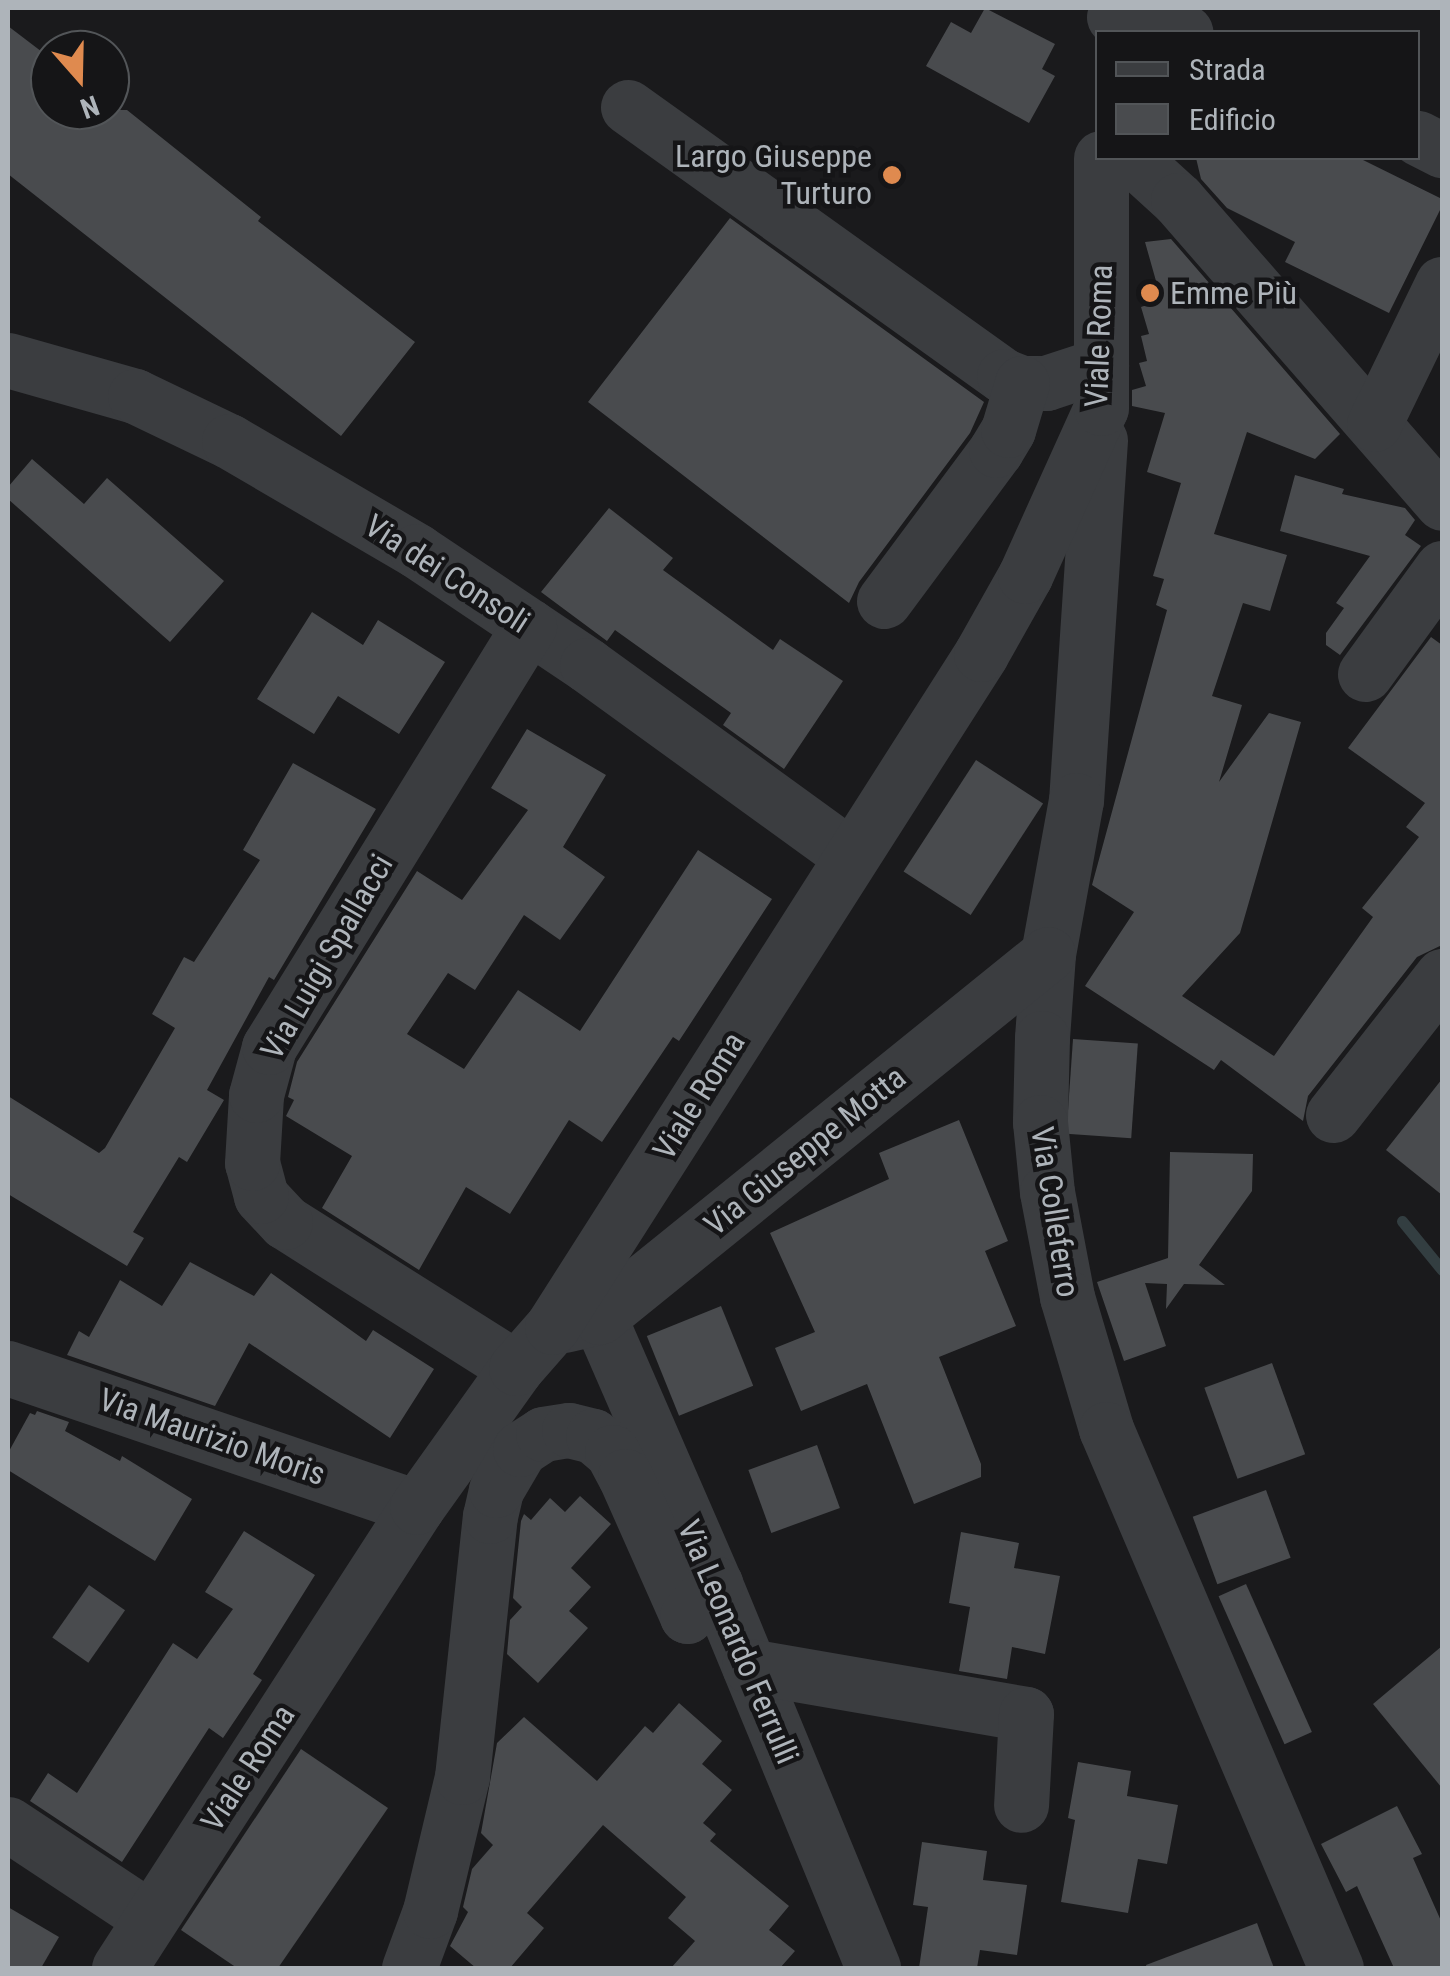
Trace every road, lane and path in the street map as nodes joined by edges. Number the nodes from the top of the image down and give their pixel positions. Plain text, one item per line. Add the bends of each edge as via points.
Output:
1 (1114, 19) edge
2 (1174, 30) edge
3 (628, 107) dead end
4 (1102, 160) edge
5 (1134, 160) edge
6 (1442, 284) edge
7 (8, 360) edge
8 (1022, 383) junction
9 (1101, 387) junction
10 (1374, 424) junction
11 (1442, 503) edge
12 (1442, 568) edge
13 (884, 601) dead end
14 (528, 626) junction
15 (1366, 674) dead end
16 (850, 856) junction
17 (1048, 954) junction
18 (1442, 976) edge
19 (1332, 1115) dead end
20 (575, 1322) junction
21 (516, 1368) junction
22 (13, 1382) edge
23 (417, 1506) junction
24 (715, 1584) junction
25 (749, 1666) junction
26 (1021, 1804) dead end
27 (8, 1824) edge
28 (150, 1918) junction
29 (118, 1968) edge
30 (409, 1968) edge
31 (873, 1968) edge
32 (1336, 1968) edge

1 - 2 street
3 - 8 street
4 - 9 street, Viale Roma
5 - 10 street via 1178,200
6 - 10 street
7 - 14 street, Via dei Consoli via 100,384 213,432 417,551
8 - 9 street
8 - 13 street via 996,450
9 - 16 street, Viale Roma via 1025,576
9 - 17 street, Via Colleferro via 1096,558 1076,800
10 - 11 street
12 - 15 street
14 - 16 street, Via dei Consoli
14 - 21 street, Via Luigi Spallacci via 269,1048 256,1095 252,1163 261,1196 285,1222
16 - 20 street, Viale Roma
17 - 20 street, Via Giuseppe Motta
17 - 32 street, Via Colleferro via 1040,1122 1058,1262 1075,1330 1118,1459
18 - 19 street
20 - 21 street, Viale Roma
20 - 24 street, Via Leonardo Ferrulli
21 - 23 street, Viale Roma
22 - 23 street, Via Maurizio Moris
23 - 28 street, Viale Roma
24 - 25 street, Via Leonardo Ferrulli
24 - 30 street via 687,1616 626,1476 593,1436 556,1432 520,1449 496,1490 490,1516 462,1777
25 - 26 street via 1026,1714
25 - 31 street, Via Leonardo Ferrulli
27 - 28 street
28 - 29 street, Viale Roma

